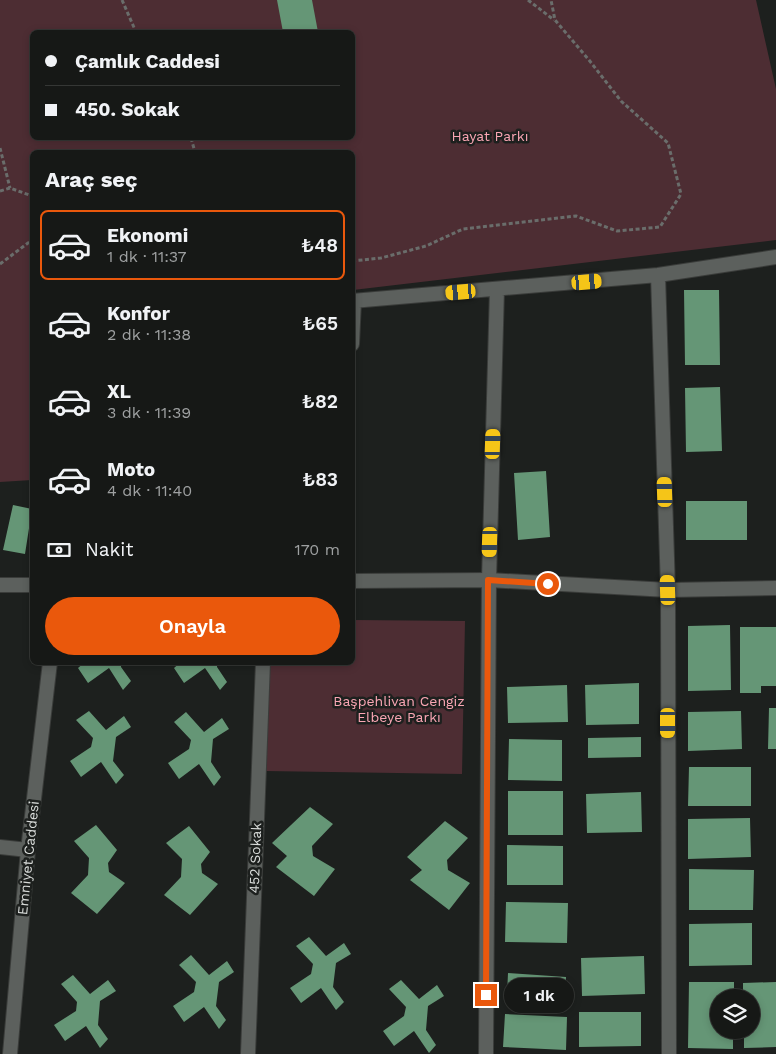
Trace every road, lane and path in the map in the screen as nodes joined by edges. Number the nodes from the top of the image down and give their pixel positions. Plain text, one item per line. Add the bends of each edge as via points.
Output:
1 (122, 0) edge
2 (528, 0) edge
3 (551, 0) edge
4 (555, 20) junction
5 (135, 30) edge
6 (0, 148) edge
7 (10, 188) junction
8 (0, 191) edge
9 (30, 195) edge
10 (30, 242) edge
11 (776, 257) edge
12 (355, 260) edge
13 (0, 264) edge
14 (658, 276) junction
15 (497, 289) junction
16 (355, 301) edge
17 (488, 580) junction
18 (355, 581) edge
19 (0, 585) edge
20 (30, 585) edge
21 (776, 588) edge
22 (668, 590) junction
23 (50, 665) edge
24 (263, 665) edge
25 (0, 846) edge
26 (28, 850) junction
27 (10, 1054) edge
28 (248, 1054) edge
29 (486, 1054) edge
30 (669, 1054) edge

1 - 5 path
2 - 4 path
3 - 4 path
4 - 12 path via 620,101 668,143 681,194 660,227 617,231 576,216 463,229 417,248 381,258
6 - 7 path
7 - 8 path
7 - 9 path
10 - 13 path
11 - 14 street
14 - 15 street
14 - 22 street
15 - 16 street
15 - 17 street
17 - 18 street
17 - 22 street
17 - 29 street
19 - 20 street
21 - 22 street
22 - 30 street
23 - 26 street, Emniyet Caddesi
24 - 28 street, 452 Sokak
25 - 26 street
26 - 27 street, Emniyet Caddesi

